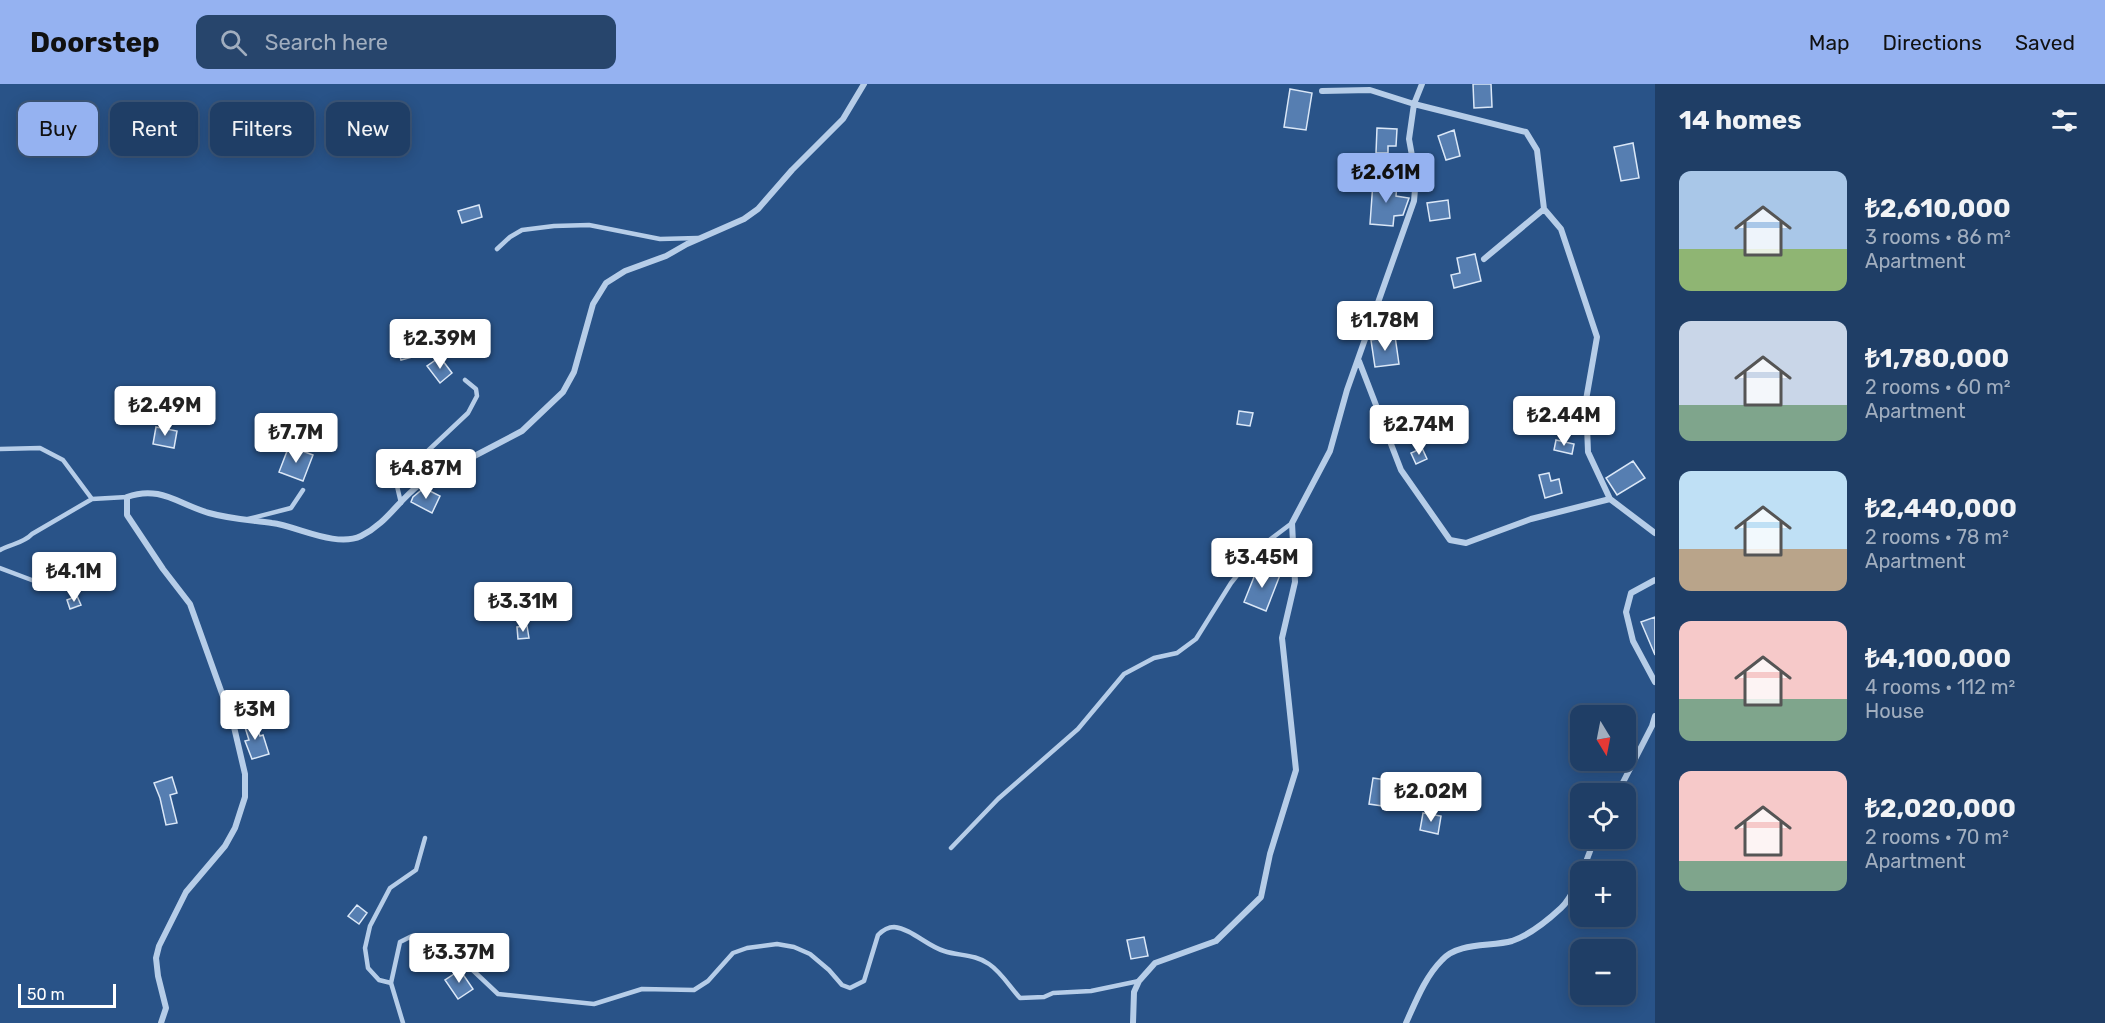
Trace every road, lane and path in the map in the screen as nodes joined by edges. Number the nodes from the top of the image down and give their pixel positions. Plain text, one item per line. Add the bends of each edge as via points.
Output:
1 (864, 84) edge
2 (1422, 84) edge
3 (1322, 91) dead end
4 (1414, 104) junction
5 (1544, 209) junction
6 (700, 238) junction
7 (496, 249) dead end
8 (1484, 259) dead end
9 (1359, 360) junction
10 (465, 380) dead end
11 (0, 449) edge
12 (303, 490) dead end
13 (127, 497) junction
14 (92, 499) junction
15 (1610, 499) junction
16 (401, 503) junction
17 (246, 520) junction
18 (1292, 523) junction
19 (1655, 533) edge
20 (0, 550) edge
21 (0, 568) edge
22 (1655, 580) edge
23 (45, 585) dead end
24 (1655, 682) edge
25 (1655, 716) edge
26 (1623, 783) edge
27 (425, 838) dead end
28 (951, 848) dead end
29 (1590, 849) edge
30 (1139, 981) junction
31 (391, 983) junction
32 (161, 1023) edge
33 (403, 1023) edge
34 (1132, 1023) edge
35 (1406, 1023) edge

1 - 6 street via 843,119 758,209
2 - 4 street
3 - 4 street via 1370,90
4 - 5 street via 1526,132 1537,150
4 - 9 street via 1409,139 1416,178 1414,201
5 - 8 street
5 - 15 street via 1561,229 1597,337 1586,400 1588,452
6 - 7 lane via 660,239 590,225 554,226 522,230
6 - 16 street via 606,283 593,304 574,372 563,392 522,430 419,485
9 - 15 street via 1401,470 1450,540 1466,543 1531,519
9 - 18 street via 1330,451
10 - 16 lane via 476,389 473,405 398,479
11 - 14 lane via 40,448 63,460
12 - 17 lane via 291,508
13 - 14 lane
13 - 17 street via 155,492 209,513
13 - 32 street via 127,515 190,604 234,727 245,774 245,796 235,828 225,846 186,892 159,946 158,976 166,1008
14 - 20 lane via 26,541
15 - 19 street
16 - 17 street via 386,520 359,537 332,539
18 - 28 lane via 1259,548 1231,583 1196,639 1177,653 1154,658 1124,674 1078,729 998,799
18 - 30 street via 1295,582 1282,638 1296,770 1261,897 1216,941 1155,963
21 - 23 lane
22 - 24 street via 1631,593 1626,612 1634,641
25 - 26 street
27 - 31 lane via 416,870 390,888 370,926 365,948 368,968 379,980
29 - 35 street via 1563,907 1528,934 1457,950 1443,958 1420,991
30 - 31 lane via 1092,991 1020,998 986,962 945,952 892,927 878,935 864,981 850,988 810,954 777,944 734,953 694,990 642,990 594,1004 498,994 436,942 412,936 400,942
30 - 34 street via 1134,992
31 - 33 lane

